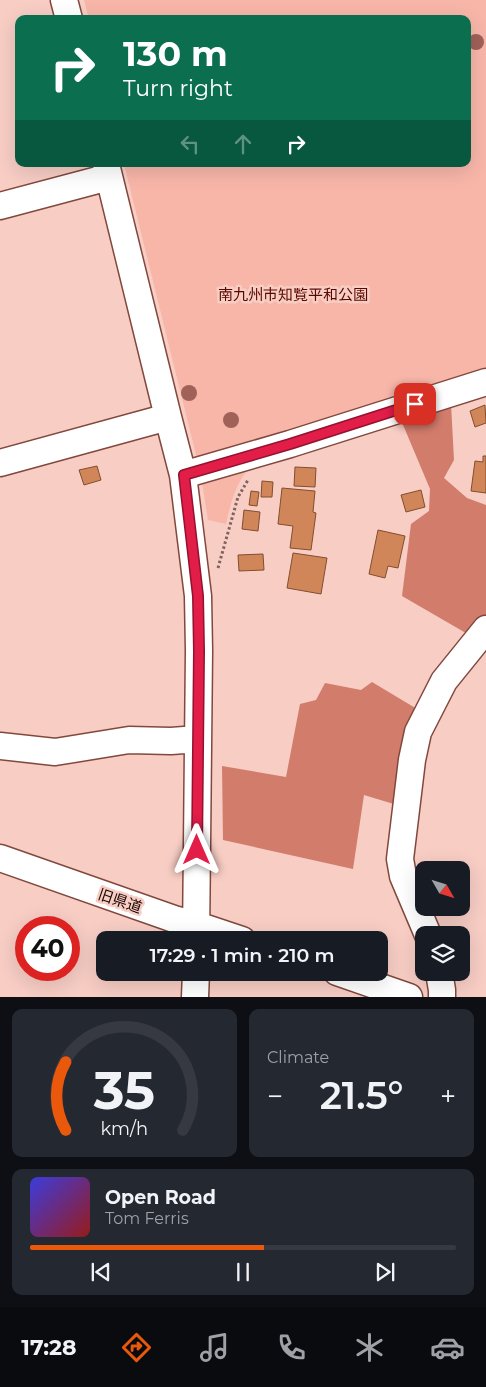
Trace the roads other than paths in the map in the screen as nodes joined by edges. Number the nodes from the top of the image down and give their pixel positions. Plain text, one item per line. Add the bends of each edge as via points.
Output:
1 (64, 0) edge
2 (68, 15) edge
3 (107, 170) edge
4 (0, 206) edge
5 (486, 382) edge
6 (168, 417) junction
7 (0, 463) edge
8 (184, 475) junction
9 (486, 629) edge
10 (198, 739) junction
11 (0, 746) edge
12 (0, 858) edge
13 (424, 926) edge
14 (195, 931) edge
15 (197, 931) edge
16 (196, 981) edge
17 (363, 981) edge
18 (440, 981) edge
19 (195, 997) edge
20 (409, 997) edge
21 (442, 997) edge

1 - 2 street
3 - 4 street
3 - 6 street
5 - 8 street
6 - 7 street
6 - 8 street
8 - 10 street via 198,596
9 - 13 street via 444,681 418,732 412,760 400,859 402,876
10 - 11 street via 129,740 55,752
10 - 15 street
12 - 14 street, 旧県道 via 174,920
16 - 19 street
17 - 20 street
18 - 21 street

